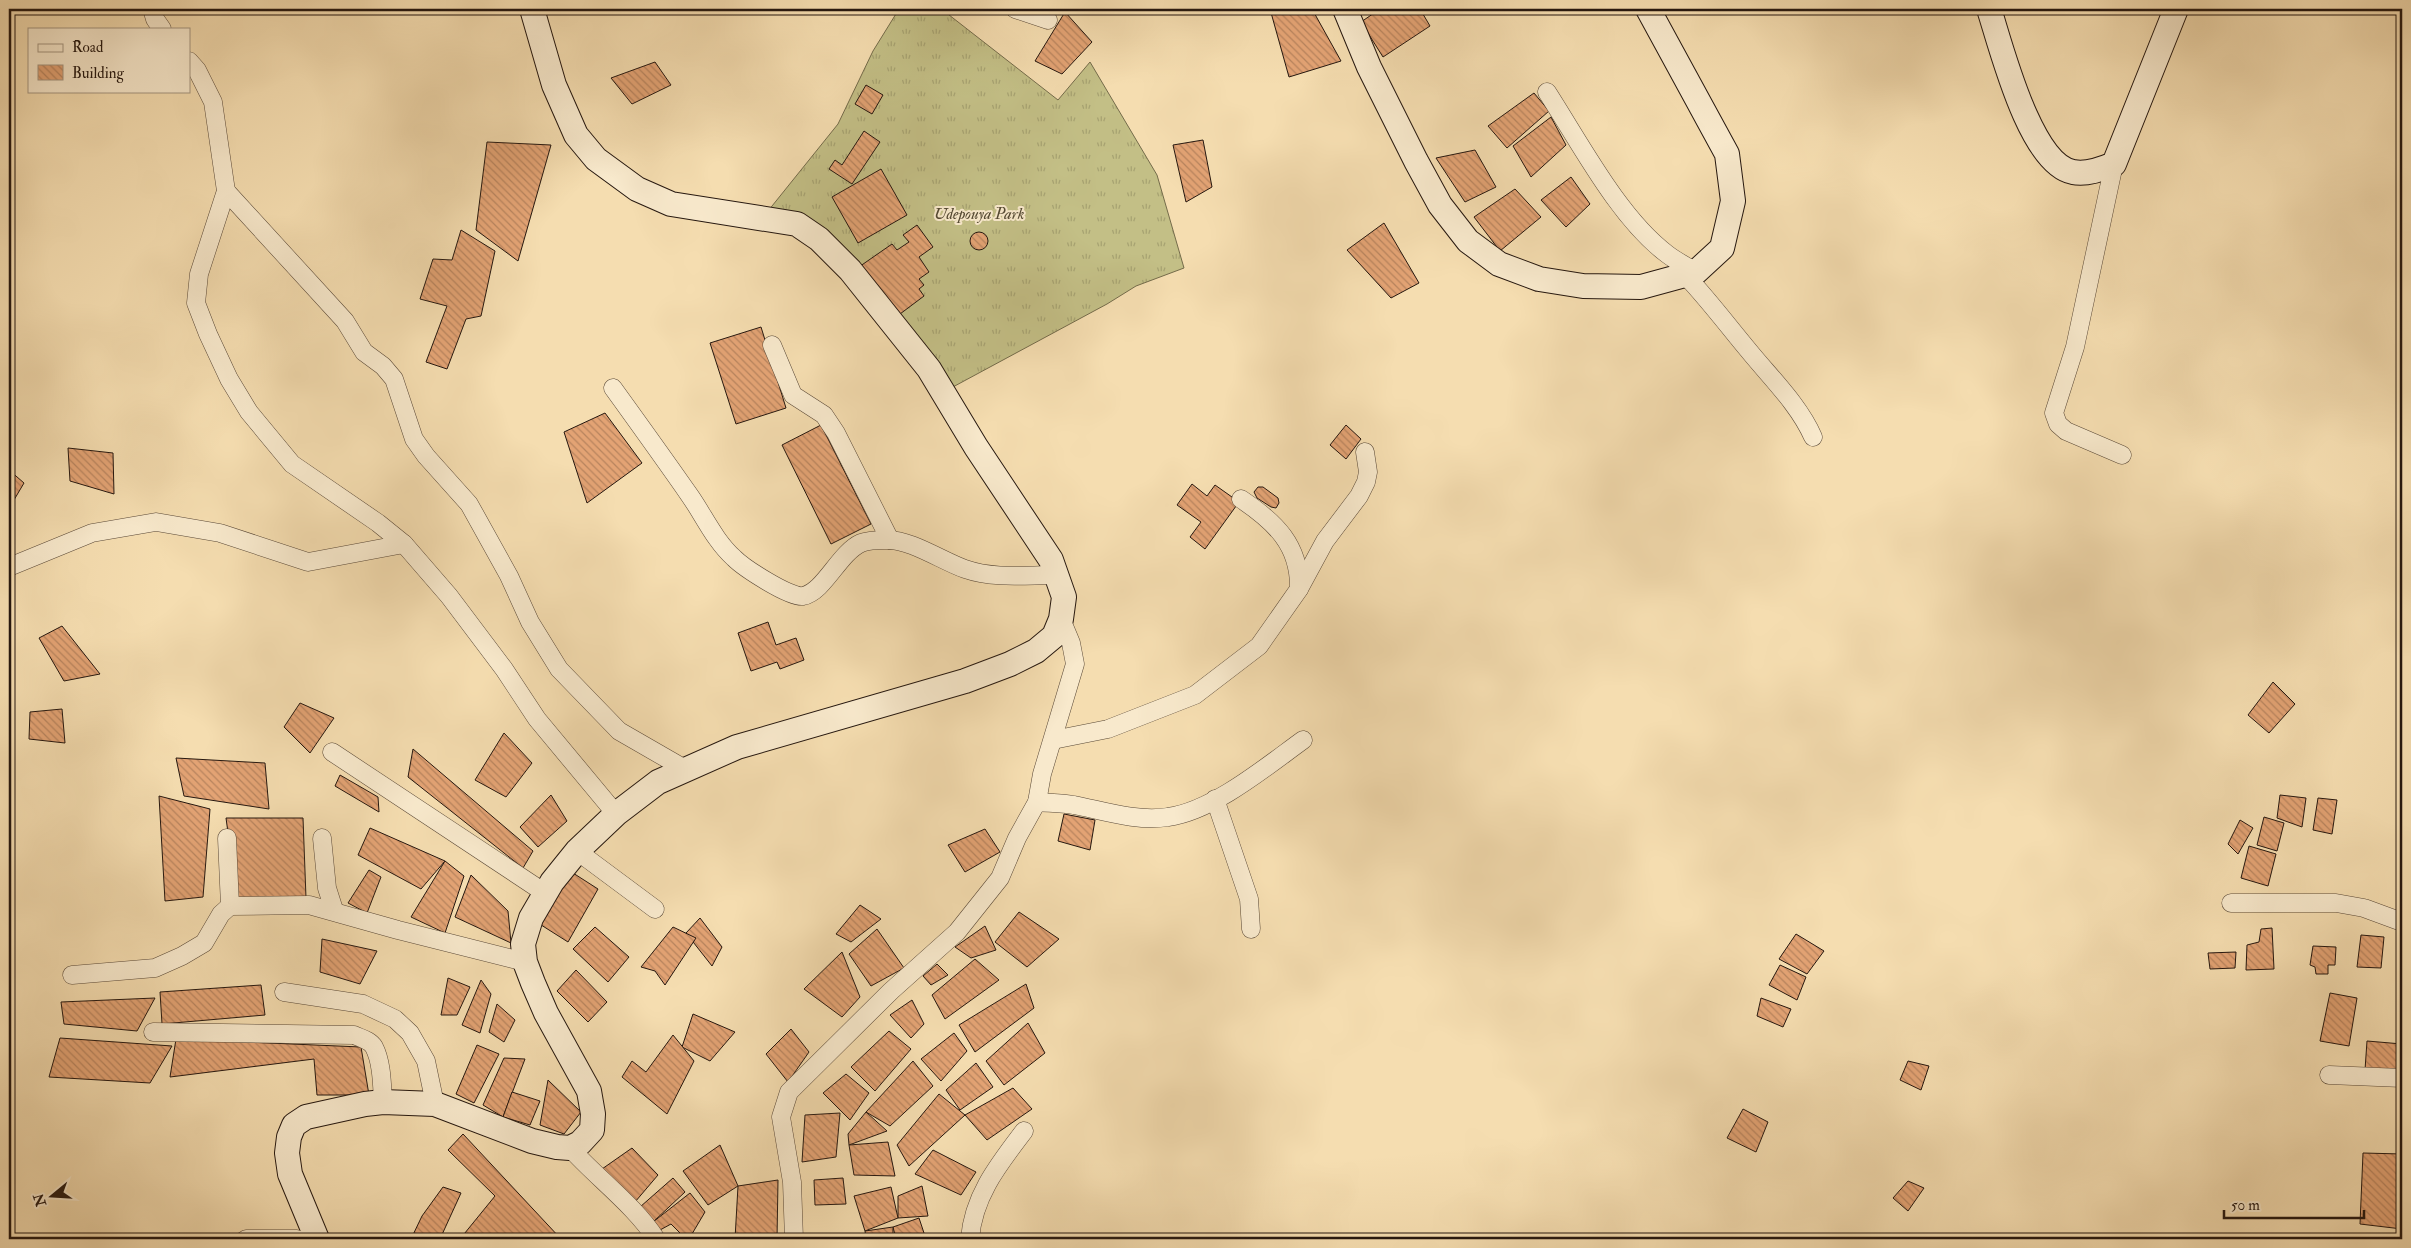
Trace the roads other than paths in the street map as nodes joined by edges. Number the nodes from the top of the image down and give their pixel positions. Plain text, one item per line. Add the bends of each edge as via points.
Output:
1 (152, 9) edge
2 (532, 9) edge
3 (1014, 9) edge
4 (1345, 9) edge
5 (1648, 9) edge
6 (1989, 9) edge
7 (2176, 9) edge
8 (1048, 20) dead end
9 (161, 28) edge
10 (190, 62) edge
11 (1547, 92) dead end
12 (2114, 164) junction
13 (226, 191) junction
14 (1690, 274) junction
15 (772, 345) dead end
16 (613, 388) dead end
17 (1813, 437) dead end
18 (1365, 452) dead end
19 (2122, 455) dead end
20 (1242, 499) dead end
21 (890, 540) junction
22 (404, 544) junction
23 (9, 567) edge
24 (1055, 575) junction
25 (1299, 589) junction
26 (1062, 619) junction
27 (1053, 740) junction
28 (1303, 740) dead end
29 (332, 752) dead end
30 (685, 769) junction
31 (1215, 799) junction
32 (1037, 802) junction
33 (616, 814) junction
34 (227, 838) dead end
35 (322, 838) dead end
36 (577, 851) junction
37 (545, 893) junction
38 (2231, 903) dead end
39 (230, 906) junction
40 (655, 909) dead end
41 (334, 910) junction
42 (2402, 922) edge
43 (1251, 928) dead end
44 (525, 962) junction
45 (72, 975) dead end
46 (284, 992) dead end
47 (153, 1032) dead end
48 (2329, 1074) dead end
49 (2402, 1078) edge
50 (383, 1102) junction
51 (435, 1104) junction
52 (1024, 1130) dead end
53 (570, 1148) junction
54 (246, 1239) edge
55 (297, 1239) edge
56 (317, 1239) edge
57 (656, 1239) edge
58 (794, 1239) edge
59 (970, 1239) edge

1 - 9 street
2 - 24 street via 558,93 576,135 596,159 637,189 671,204 797,224 819,239 850,270 929,369 1051,560
3 - 8 street
4 - 14 street via 1369,67 1416,161 1440,205 1468,241 1499,264 1539,279 1584,286 1641,287
5 - 14 street via 1727,154 1733,201 1722,248
6 - 12 street via 2026,117 2044,151 2056,165 2073,172 2097,171
7 - 12 street
10 - 13 street via 213,102
11 - 14 street via 1640,229
12 - 19 street via 2075,347 2054,413 2058,424 2066,431
13 - 22 street via 199,274 196,303 229,378 249,412 292,464
13 - 30 street via 345,321 364,352 394,379 414,439 469,504 530,622 559,669 619,732
14 - 17 street via 1808,426
15 - 21 street via 793,396 824,415 836,433
16 - 21 street via 733,558 788,592 804,596 861,543
18 - 25 street via 1366,482 1325,540
20 - 25 street via 1276,525 1290,546 1300,578
21 - 24 street via 989,576
22 - 23 street via 308,562 220,532 156,522 92,533
22 - 33 street via 449,596 538,719
24 - 26 street via 1064,597
25 - 27 street via 1259,646 1195,695 1108,729
26 - 27 street via 1075,664
26 - 30 street via 1054,636 1036,651 1010,664 965,681 737,747
27 - 32 street
28 - 31 street
29 - 37 street
30 - 33 street via 658,782
31 - 32 street via 1169,818
31 - 43 street via 1249,899
32 - 58 street via 1000,878 957,932 891,991 789,1092 781,1117 792,1182
33 - 36 street
34 - 39 street
35 - 41 street via 327,888
36 - 37 street
36 - 40 street
37 - 44 street via 531,918 524,944
38 - 42 street via 2336,903 2364,908
39 - 41 street via 309,905
39 - 45 street via 220,914 204,943 155,968
41 - 44 street
44 - 53 street via 546,1013 589,1091 592,1130
46 - 51 street via 363,1004 395,1019 410,1033 426,1061
47 - 50 street via 354,1035 374,1047
48 - 49 street
50 - 51 street
50 - 56 street via 306,1117 294,1125 287,1153 290,1174
51 - 53 street via 532,1140
52 - 59 street via 985,1187 974,1212
53 - 57 street
54 - 55 street

